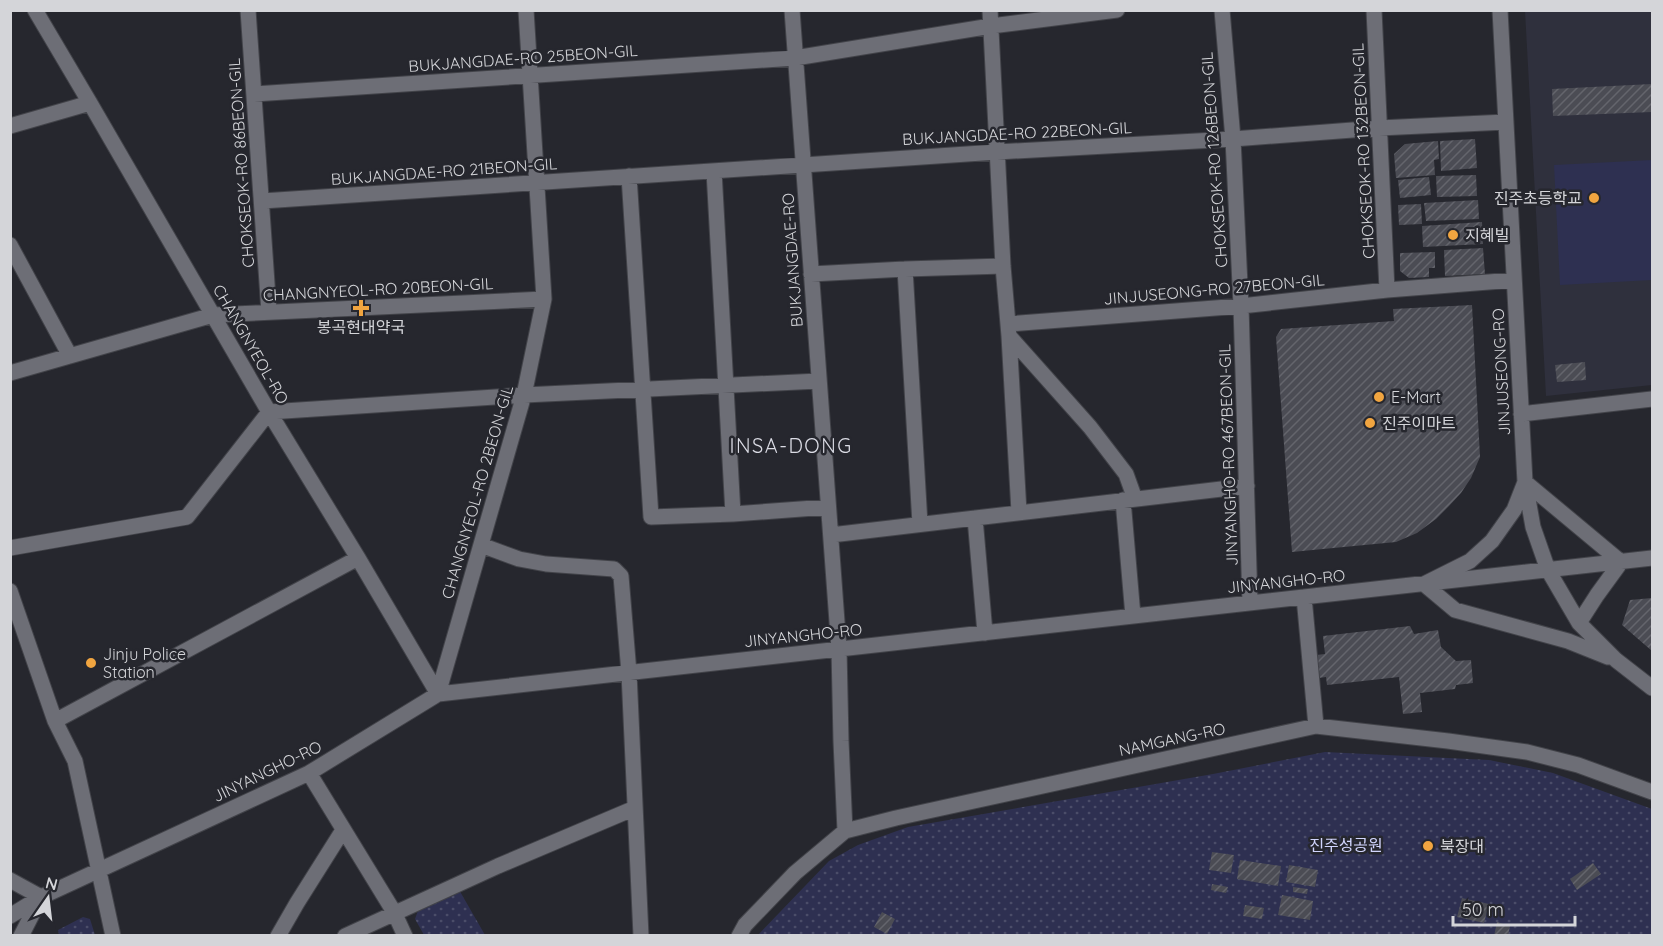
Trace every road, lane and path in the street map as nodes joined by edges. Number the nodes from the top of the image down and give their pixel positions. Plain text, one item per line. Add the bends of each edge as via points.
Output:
1 (35, 10) edge
2 (248, 10) edge
3 (526, 10) edge
4 (792, 10) edge
5 (990, 10) edge
6 (1117, 10) edge
7 (1222, 10) edge
8 (1374, 10) edge
9 (1500, 10) edge
10 (991, 26) junction
11 (795, 58) junction
12 (530, 76) junction
13 (254, 94) junction
14 (90, 103) junction
15 (1506, 122) junction
16 (10, 126) edge
17 (1379, 128) junction
18 (1233, 139) junction
19 (997, 152) junction
20 (803, 164) junction
21 (714, 171) junction
22 (629, 176) junction
23 (537, 183) junction
24 (262, 201) junction
25 (10, 245) edge
26 (1003, 266) junction
27 (905, 269) junction
28 (811, 274) junction
29 (1514, 279) junction
30 (1387, 290) junction
31 (544, 299) junction
32 (1241, 306) junction
33 (269, 312) junction
34 (213, 315) junction
35 (1008, 330) junction
36 (70, 356) junction
37 (10, 373) edge
38 (819, 381) junction
39 (727, 385) junction
40 (642, 389) junction
41 (524, 395) junction
42 (1653, 399) edge
43 (269, 412) junction
44 (1521, 414) junction
45 (1525, 482) junction
46 (1247, 486) junction
47 (1129, 499) junction
48 (828, 507) junction
49 (1019, 512) junction
50 (733, 514) junction
51 (975, 518) junction
52 (920, 524) junction
53 (831, 535) junction
54 (481, 545) junction
55 (10, 548) edge
56 (358, 558) junction
57 (1653, 558) edge
58 (1621, 561) junction
59 (1548, 570) junction
60 (1424, 584) junction
61 (10, 591) edge
62 (1304, 597) junction
63 (1250, 603) junction
64 (1133, 616) junction
65 (1579, 623) junction
66 (985, 633) junction
67 (839, 649) junction
68 (1616, 660) junction
69 (629, 673) junction
70 (1653, 688) edge
71 (438, 694) junction
72 (55, 721) junction
73 (1316, 726) junction
74 (309, 773) junction
75 (1649, 789) edge
76 (635, 808) junction
77 (343, 830) junction
78 (845, 831) junction
79 (100, 870) junction
80 (10, 880) edge
81 (41, 897) junction
82 (394, 912) junction
83 (10, 916) edge
84 (742, 930) edge
85 (21, 936) edge
86 (113, 936) edge
87 (279, 936) edge
88 (345, 936) edge
89 (405, 936) edge
90 (641, 936) edge
91 (727, 936) edge

1 - 14 street, CHANGNYEOL-RO
2 - 13 street, CHOKSEOK-RO 86BEON-GIL
3 - 12 street, CHANGNYEOL-RO 2BEON-GIL
4 - 11 street, BUKJANGDAE-RO
5 - 10 street
6 - 10 street, BUKJANGDAE-RO 25BEON-GIL
7 - 18 street, CHOKSEOK-RO 126BEON-GIL
8 - 17 street, CHOKSEOK-RO 132BEON-GIL
9 - 15 street, JINJUSEONG-RO
10 - 11 street, BUKJANGDAE-RO 25BEON-GIL
10 - 19 street
11 - 12 street, BUKJANGDAE-RO 25BEON-GIL
11 - 20 street, BUKJANGDAE-RO
12 - 13 street, BUKJANGDAE-RO 25BEON-GIL
12 - 23 street, CHANGNYEOL-RO 2BEON-GIL
13 - 24 street, CHOKSEOK-RO 86BEON-GIL
14 - 16 street
14 - 34 street, CHANGNYEOL-RO
15 - 17 street, BUKJANGDAE-RO 22BEON-GIL
15 - 29 street, JINJUSEONG-RO
17 - 18 street, BUKJANGDAE-RO 22BEON-GIL
17 - 30 street, CHOKSEOK-RO 132BEON-GIL
18 - 19 street, BUKJANGDAE-RO 22BEON-GIL
18 - 32 street, CHOKSEOK-RO 126BEON-GIL
19 - 20 street, BUKJANGDAE-RO 22BEON-GIL
19 - 26 street
20 - 21 street, BUKJANGDAE-RO 21BEON-GIL
20 - 28 street, BUKJANGDAE-RO
21 - 22 street, BUKJANGDAE-RO 21BEON-GIL
21 - 39 street
22 - 23 street, BUKJANGDAE-RO 21BEON-GIL
22 - 40 street
23 - 24 street, BUKJANGDAE-RO 21BEON-GIL
23 - 31 street, CHANGNYEOL-RO 2BEON-GIL
24 - 33 street, CHOKSEOK-RO 86BEON-GIL
25 - 36 street
26 - 27 street
26 - 35 street
27 - 28 street
27 - 52 street
28 - 38 street, BUKJANGDAE-RO
29 - 30 street, JINJUSEONG-RO 27BEON-GIL
29 - 44 street, JINJUSEONG-RO
30 - 32 street, JINJUSEONG-RO 27BEON-GIL
31 - 33 street, CHANGNYEOL-RO 20BEON-GIL
31 - 41 street, CHANGNYEOL-RO 2BEON-GIL
32 - 35 street, JINJUSEONG-RO 27BEON-GIL
32 - 46 street, JINYANGHO-RO 467BEON-GIL
33 - 34 street, CHANGNYEOL-RO 20BEON-GIL
34 - 36 street, CHANGNYEOL-RO 20BEON-GIL
34 - 43 street, CHANGNYEOL-RO
35 - 47 street via 1126,474
35 - 49 street
36 - 37 street, CHANGNYEOL-RO 20BEON-GIL
38 - 39 street
38 - 48 street, BUKJANGDAE-RO
39 - 40 street
39 - 50 street
40 - 41 street
40 - 50 street via 651,517
41 - 43 street
41 - 54 street, CHANGNYEOL-RO 2BEON-GIL
42 - 44 street
43 - 55 street via 187,517
43 - 56 street, CHANGNYEOL-RO
44 - 45 street, JINJUSEONG-RO
45 - 58 street
45 - 59 street, JINJUSEONG-RO via 1533,527
45 - 60 street via 1514,510 1492,541 1470,561
46 - 47 street
46 - 63 street, JINYANGHO-RO 467BEON-GIL
47 - 49 street
47 - 64 street
48 - 50 street
48 - 53 street, BUKJANGDAE-RO
49 - 51 street
51 - 52 street
51 - 66 street
52 - 53 street
53 - 67 street, BUKJANGDAE-RO
54 - 69 street via 546,564 614,569 621,576
54 - 71 street, CHANGNYEOL-RO 2BEON-GIL
56 - 71 street, CHANGNYEOL-RO
56 - 72 street
57 - 58 street, JINYANGHO-RO
58 - 59 street, JINYANGHO-RO
58 - 65 street
59 - 60 street, JINYANGHO-RO
59 - 65 street, JINJUSEONG-RO
60 - 62 street, JINYANGHO-RO
60 - 68 street via 1455,610 1568,640
61 - 72 street
62 - 63 street, JINYANGHO-RO
62 - 73 street
63 - 64 street, JINYANGHO-RO
64 - 66 street, JINYANGHO-RO
65 - 68 street, JINJUSEONG-RO
66 - 67 street, JINYANGHO-RO
67 - 69 street, JINYANGHO-RO
67 - 78 street, BUKJANGDAE-RO
68 - 70 street, JINJUSEONG-RO
69 - 71 street, JINYANGHO-RO
69 - 76 street
71 - 74 street, JINYANGHO-RO
72 - 79 street via 75,761
73 - 75 street, NAMGANG-RO via 1527,752
73 - 78 street, NAMGANG-RO
74 - 77 street
74 - 79 street, JINYANGHO-RO
76 - 82 street
76 - 90 street
77 - 82 street
77 - 87 street
78 - 84 street, NAMGANG-RO via 795,873
79 - 81 street, JINYANGHO-RO
79 - 86 street
80 - 81 street
81 - 83 street, JINYANGHO-RO
81 - 85 street
82 - 88 street
82 - 89 street
84 - 91 street, NAMGANG-RO

